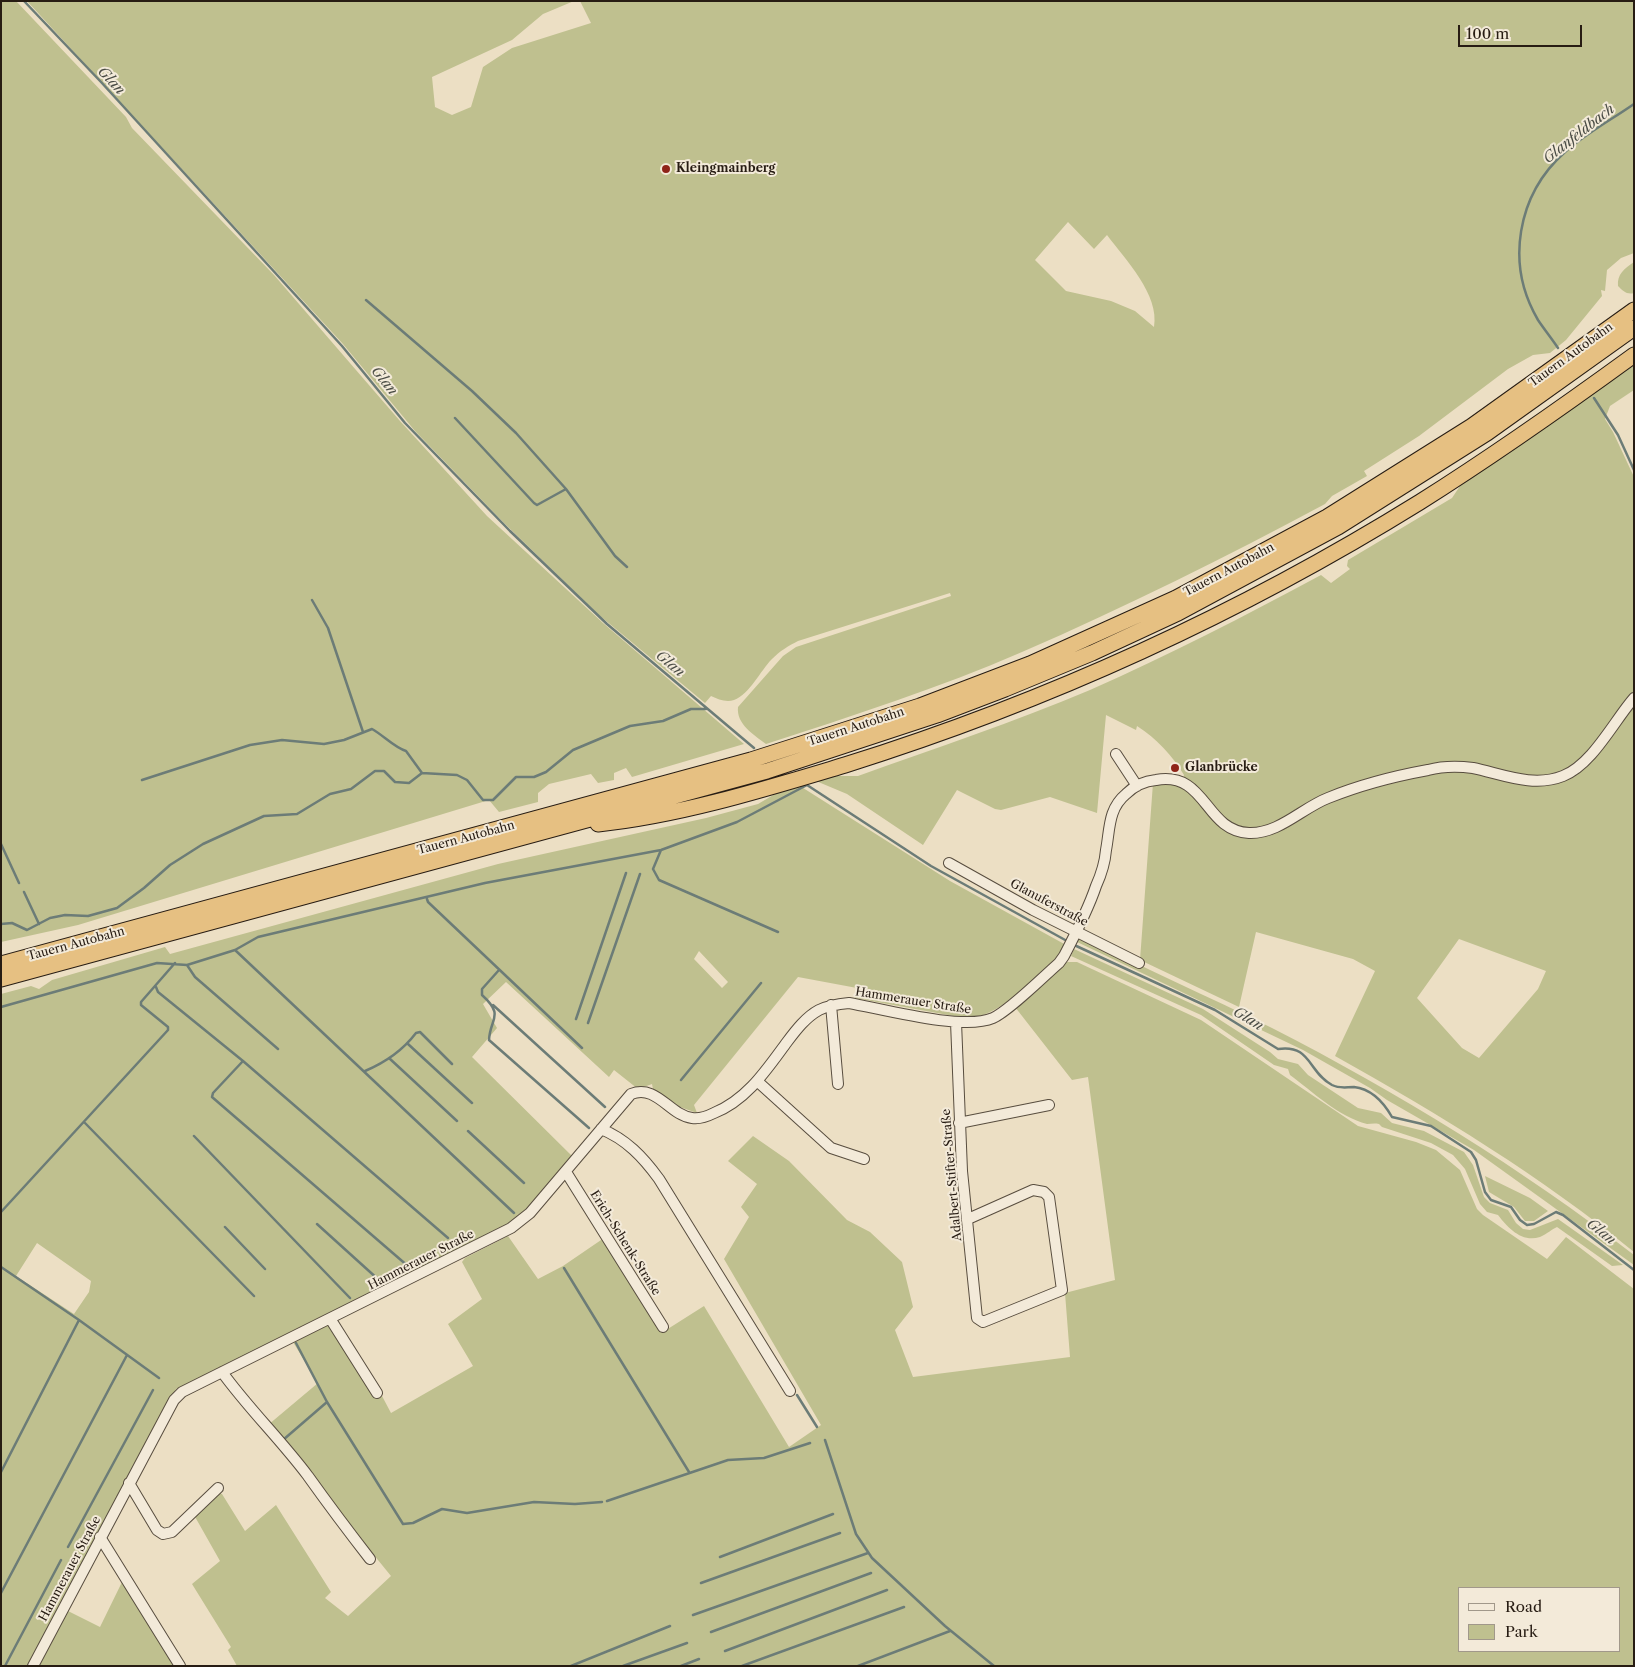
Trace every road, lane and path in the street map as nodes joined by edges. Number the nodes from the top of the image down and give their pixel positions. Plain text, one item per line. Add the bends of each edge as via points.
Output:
1 (1634, 310) edge
2 (1634, 328) edge
3 (1634, 355) edge
4 (1634, 698) edge
5 (1116, 754) dead end
6 (1137, 786) junction
7 (555, 828) junction
8 (949, 863) dead end
9 (1076, 933) junction
10 (1139, 963) dead end
11 (1, 964) edge
12 (1, 979) edge
13 (831, 1005) junction
14 (956, 1022) junction
15 (757, 1082) junction
16 (838, 1084) dead end
17 (1049, 1104) dead end
18 (959, 1123) junction
19 (601, 1129) junction
20 (864, 1159) dead end
21 (566, 1172) junction
22 (968, 1219) junction
23 (331, 1320) junction
24 (663, 1327) dead end
25 (222, 1372) junction
26 (790, 1391) dead end
27 (377, 1393) dead end
28 (129, 1483) junction
29 (218, 1488) dead end
30 (100, 1537) junction
31 (370, 1559) dead end
32 (33, 1666) edge
33 (180, 1666) edge

1 - 11 highway, Tauern Autobahn via 1472,426 1400,472 1176,598 1030,664 920,706 751,760
2 - 7 highway via 1487,433 1338,527 1243,580 1092,653 937,715 794,763
3 - 7 highway via 1495,453 1344,548 1192,627 1101,669 964,724 812,775 638,820
4 - 6 street via 1588,757 1562,777 1533,780 1460,767 1429,769 1329,797 1283,824 1256,833 1240,832 1222,824 1197,792 1181,780 1166,778
5 - 6 street
6 - 9 street, Hammerauer Straße via 1125,794 1111,814 1104,863
7 - 12 highway, Tauern Autobahn
8 - 9 street, Glanuferstraße
9 - 10 street, Glanuferstraße
9 - 14 street, Hammerauer Straße via 1059,964 995,1017 978,1023
13 - 14 street, Hammerauer Straße via 849,1003
13 - 15 street, Hammerauer Straße via 812,1014 798,1028
13 - 16 street
14 - 18 street, Adalbert-Stifter-Straße
15 - 19 street, Hammerauer Straße via 716,1113 694,1118 650,1093 636,1092
15 - 20 street via 831,1148
17 - 18 street
18 - 22 street, Adalbert-Stifter-Straße
19 - 21 street, Hammerauer Straße
19 - 26 street via 624,1141 643,1157 659,1179
21 - 23 street, Hammerauer Straße via 530,1213 511,1228
21 - 24 street, Erich-Schenk-Straße
22 - 22 street, Adalbert-Stifter-Straße via 978,1318 983,1322 1062,1290 1049,1197 1044,1192 1033,1190
23 - 25 street, Hammerauer Straße
23 - 27 street
25 - 28 street, Hammerauer Straße via 182,1392 174,1400
25 - 31 street via 308,1476
28 - 29 street via 157,1530 163,1534 172,1532
28 - 30 street, Hammerauer Straße
30 - 32 street, Hammerauer Straße
30 - 33 street

